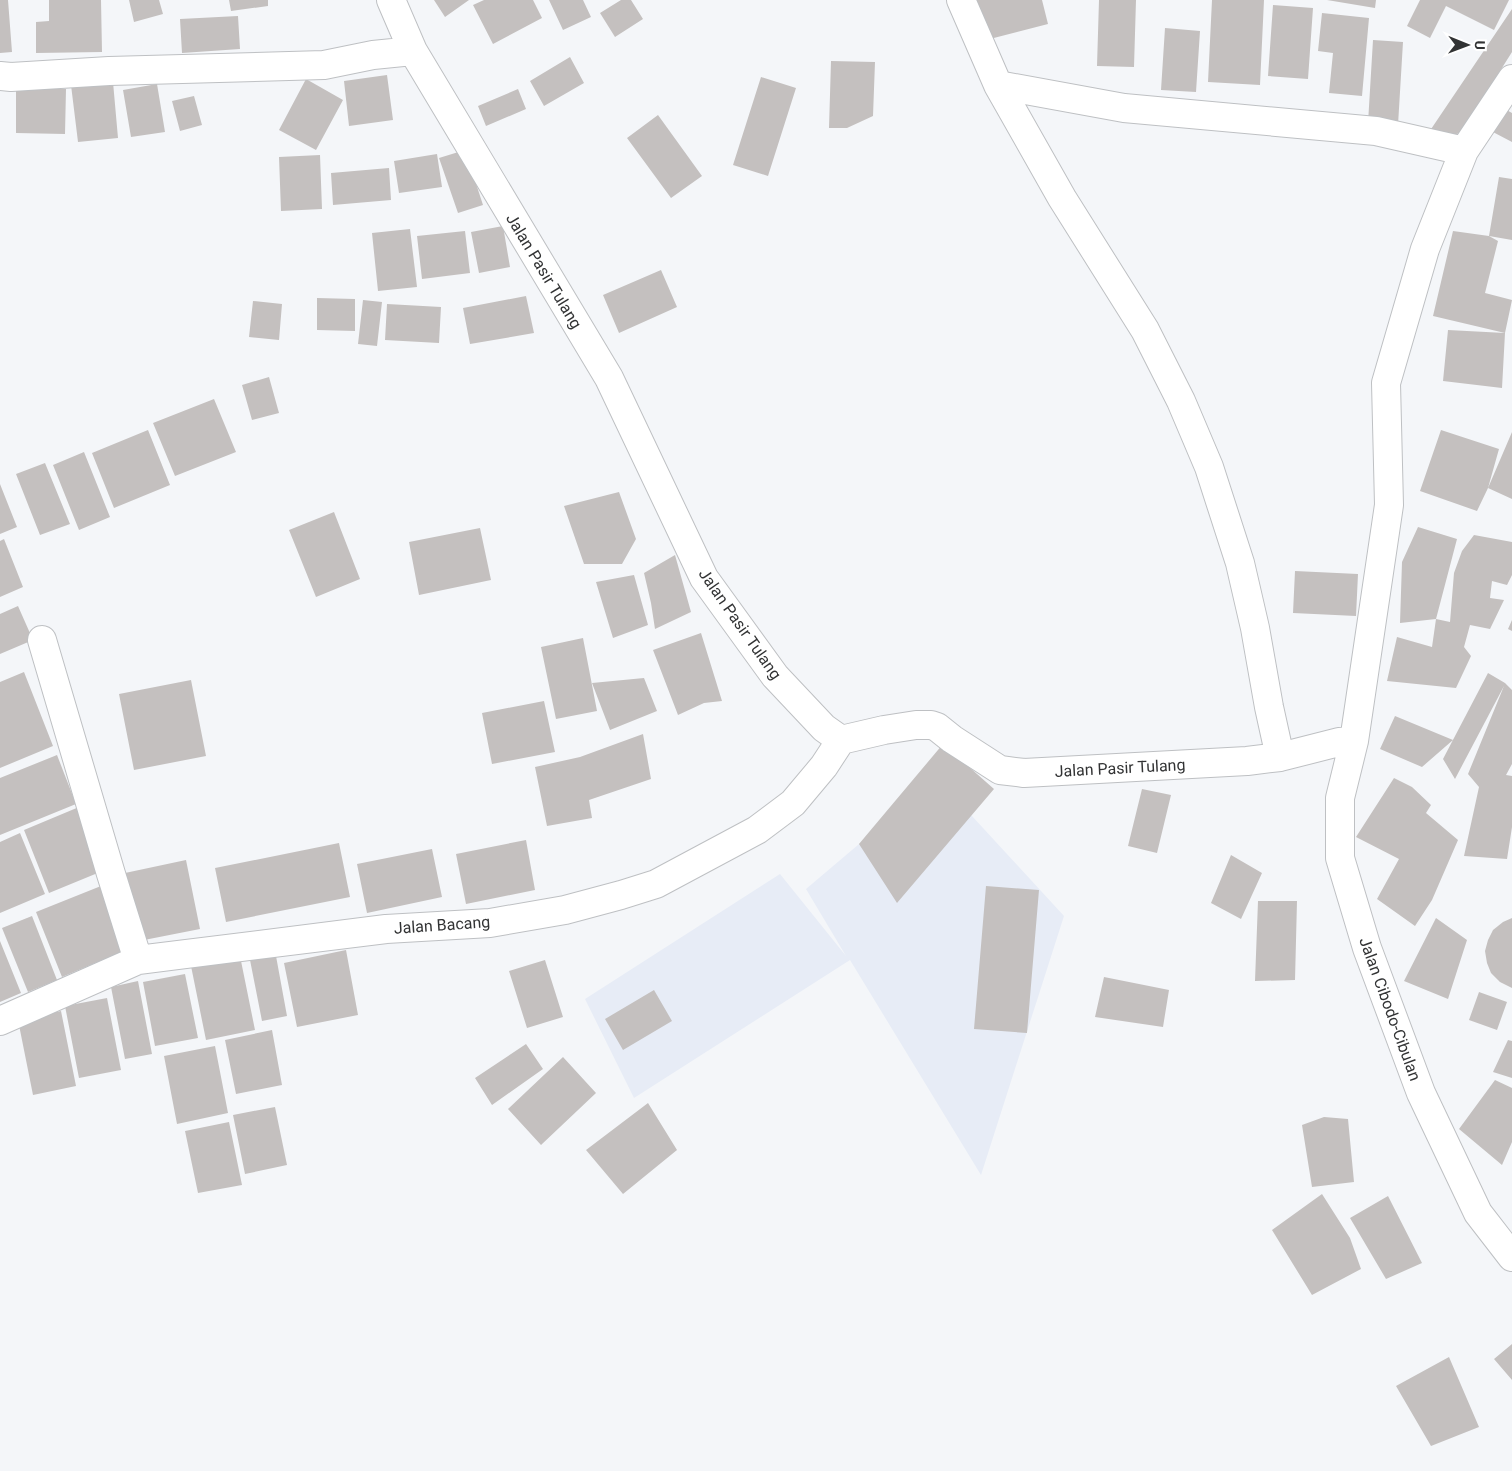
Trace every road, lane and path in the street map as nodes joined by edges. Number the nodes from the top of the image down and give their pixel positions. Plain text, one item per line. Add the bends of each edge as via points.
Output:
1 (391, 0) edge
2 (962, 0) edge
3 (413, 51) junction
4 (0, 76) edge
5 (1512, 78) edge
6 (998, 86) junction
7 (1464, 151) junction
8 (42, 640) dead end
9 (841, 740) junction
10 (1354, 741) junction
11 (1280, 757) junction
12 (138, 960) junction
13 (0, 1021) edge
14 (1512, 1257) edge

1 - 3 street, Jalan Pasir Tulang
2 - 6 street
3 - 4 street via 324,65
3 - 9 street, Jalan Pasir Tulang via 609,378 704,578 775,676 824,728
5 - 7 street, Jalan Cibodo-Cibulan
6 - 7 street via 1124,108 1376,131
6 - 11 street via 1062,198 1144,330 1192,425 1240,563 1256,628
7 - 10 street, Jalan Cibodo-Cibulan via 1425,249 1386,383 1389,505
8 - 12 street
9 - 11 street, Jalan Pasir Tulang via 892,728 931,725 1000,770 1024,773
9 - 12 street, Jalan Bacang via 793,803 757,830 656,884 621,895 565,910 490,923 386,929
10 - 11 street, Jalan Pasir Tulang
10 - 14 street, Jalan Cibodo-Cibulan via 1340,798 1340,858 1367,948 1425,1102 1478,1213
12 - 13 street, Jalan Bacang

